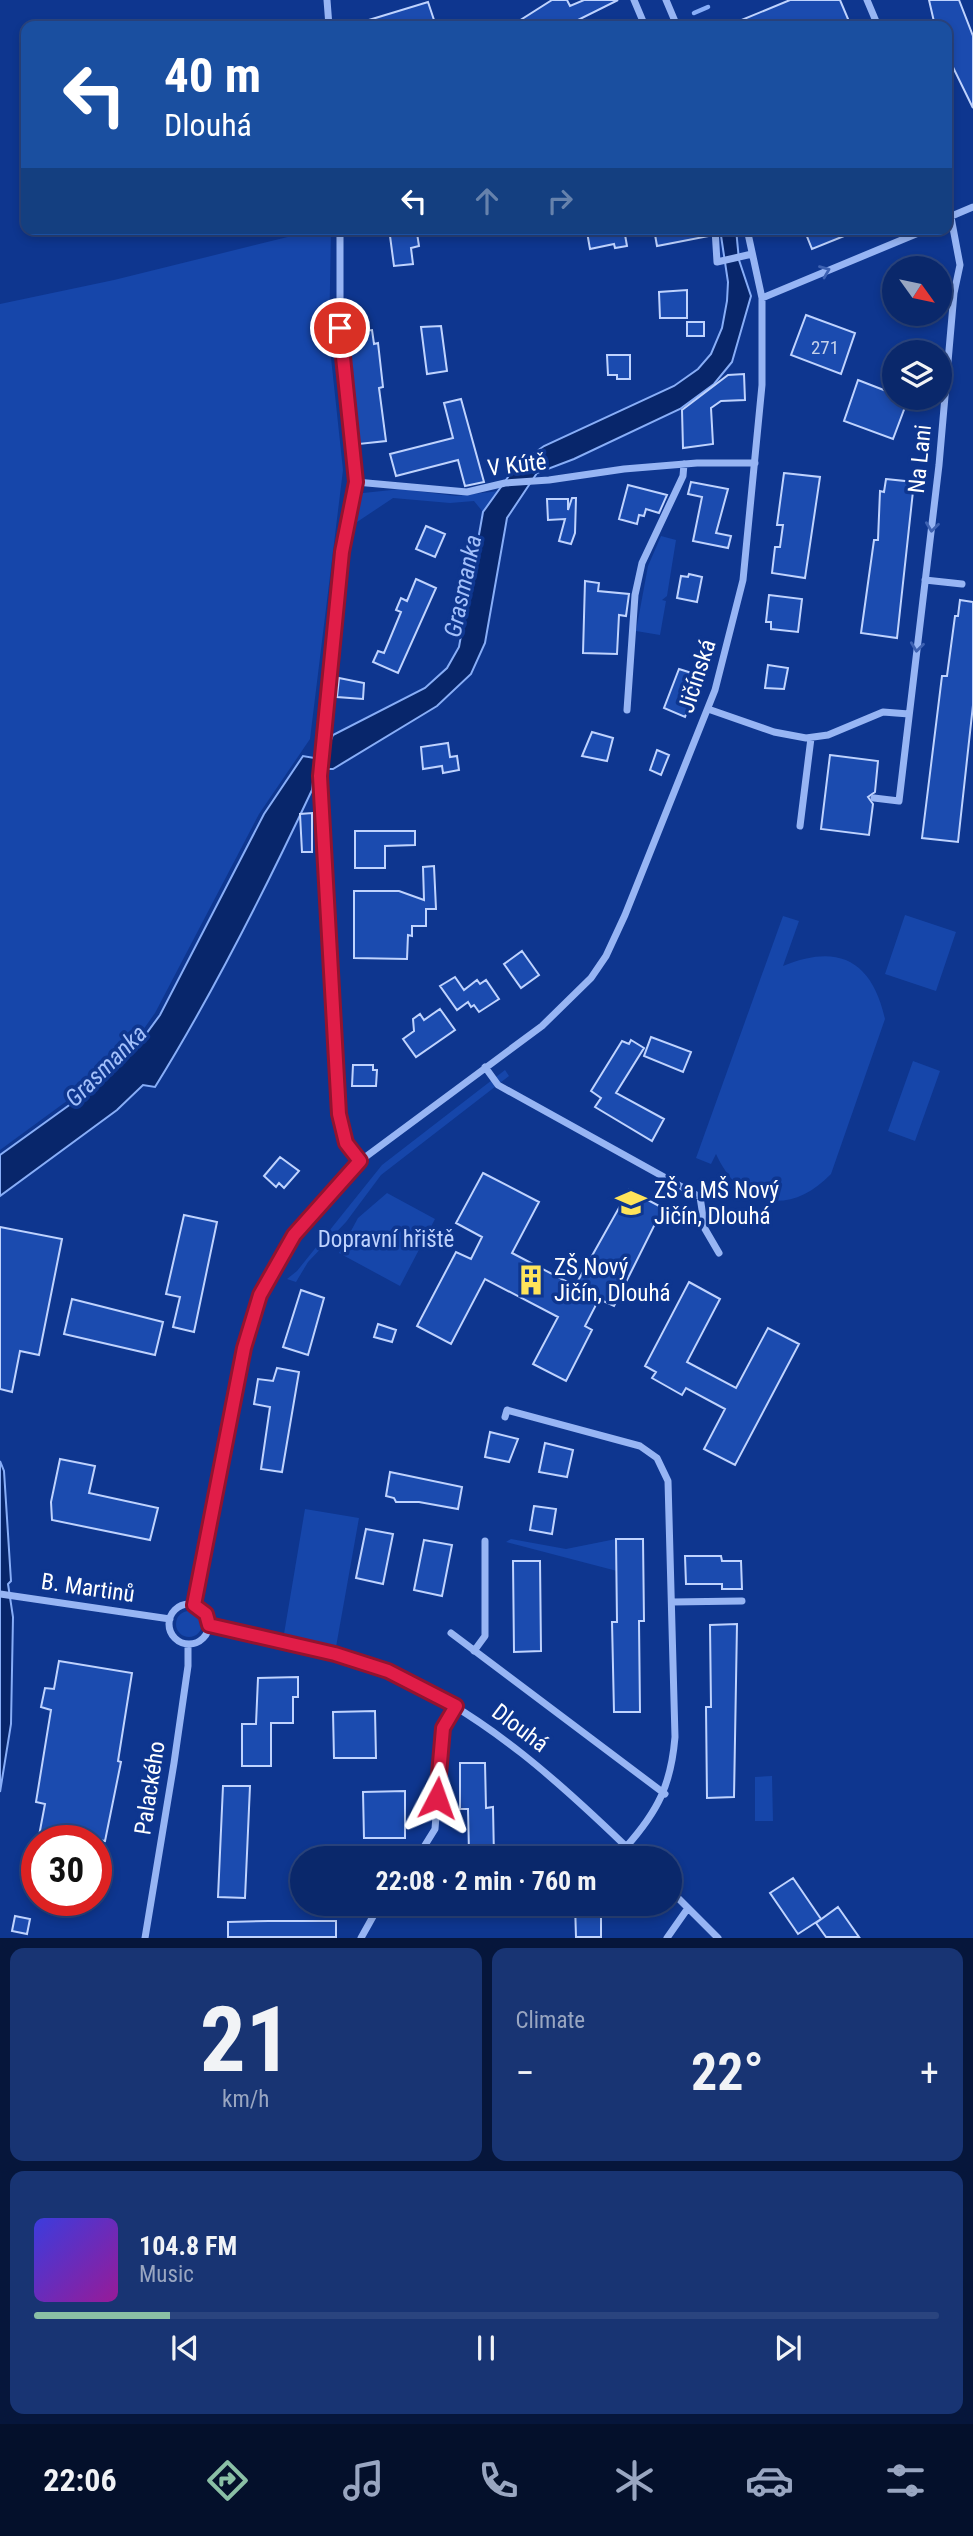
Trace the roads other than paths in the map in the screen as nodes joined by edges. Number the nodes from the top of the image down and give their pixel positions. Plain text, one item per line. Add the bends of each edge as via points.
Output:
1 (327, 0) edge
2 (634, 0) edge
3 (666, 0) edge
4 (867, 0) edge
5 (329, 21) edge
6 (643, 21) edge
7 (675, 21) edge
8 (876, 21) edge
9 (973, 207) edge
10 (952, 216) edge
11 (952, 234) edge
12 (340, 235) edge
13 (715, 235) edge
14 (748, 235) edge
15 (914, 235) edge
16 (752, 254) junction
17 (762, 298) junction
18 (755, 463) junction
19 (684, 464) junction
20 (356, 482) junction
21 (925, 580) junction
22 (962, 584) dead end
23 (708, 709) junction
24 (627, 710) dead end
25 (909, 714) junction
26 (811, 738) junction
27 (874, 798) dead end
28 (800, 827) dead end
29 (485, 1067) junction
30 (360, 1161) junction
31 (719, 1253) dead end
32 (505, 1417) dead end
33 (485, 1541) dead end
34 (0, 1594) edge
35 (742, 1601) dead end
36 (672, 1602) junction
37 (194, 1605) junction
38 (170, 1619) junction
39 (209, 1625) junction
40 (451, 1633) dead end
41 (188, 1644) junction
42 (474, 1651) junction
43 (456, 1706) junction
44 (665, 1794) junction
45 (424, 1846) edge
46 (625, 1846) edge
47 (627, 1846) edge
48 (682, 1902) edge
49 (688, 1908) junction
50 (373, 1916) edge
51 (145, 1937) edge
52 (361, 1937) edge
53 (667, 1937) edge
54 (718, 1937) edge

1 - 5 street
2 - 6 street
3 - 7 street
4 - 8 street
9 - 10 street
11 -> 21 street, Na Lani via 960,265
12 - 20 street via 340,328
13 - 16 street via 717,262
14 - 16 street, Jičínská
17 -> 15 street
16 - 17 street, Jičínská
17 - 18 street, Jičínská via 762,385
18 - 19 street, V Kútě
18 - 23 street, Jičínská via 743,580 729,645
19 - 20 street, V Kútě via 505,483 467,492
19 - 24 street via 637,584
20 - 30 street via 342,552 320,776 339,1114 346,1143
21 - 22 street
21 -> 25 street, Na Lani
23 - 26 street via 774,732
23 - 29 street, Jičínská via 625,915 599,967 563,1008
25 - 26 street via 883,712
25 - 27 street, Na Lani via 899,801
26 - 28 street
29 - 30 street, Jičínská
29 - 31 street via 498,1085 700,1198 705,1229
30 - 37 street via 297,1231 260,1295 244,1348
32 - 36 street via 507,1410 640,1446 657,1458 668,1481
33 - 42 street via 485,1636
34 - 38 street, B. Martinů
35 - 36 street
36 - 44 street via 675,1737
37 - 38 street via 179,1607
37 - 39 street via 206,1614
38 - 41 street via 174,1637
39 - 41 street via 202,1639
39 - 43 street, Dlouhá via 388,1671
40 - 42 street, Dlouhá
41 - 51 street, Palackého
42 - 44 street, Dlouhá
43 - 45 street via 443,1728 435,1829
43 - 46 street, Dlouhá via 548,1773
44 - 47 street
48 - 49 street
49 - 53 street
49 - 54 street
50 - 52 street

